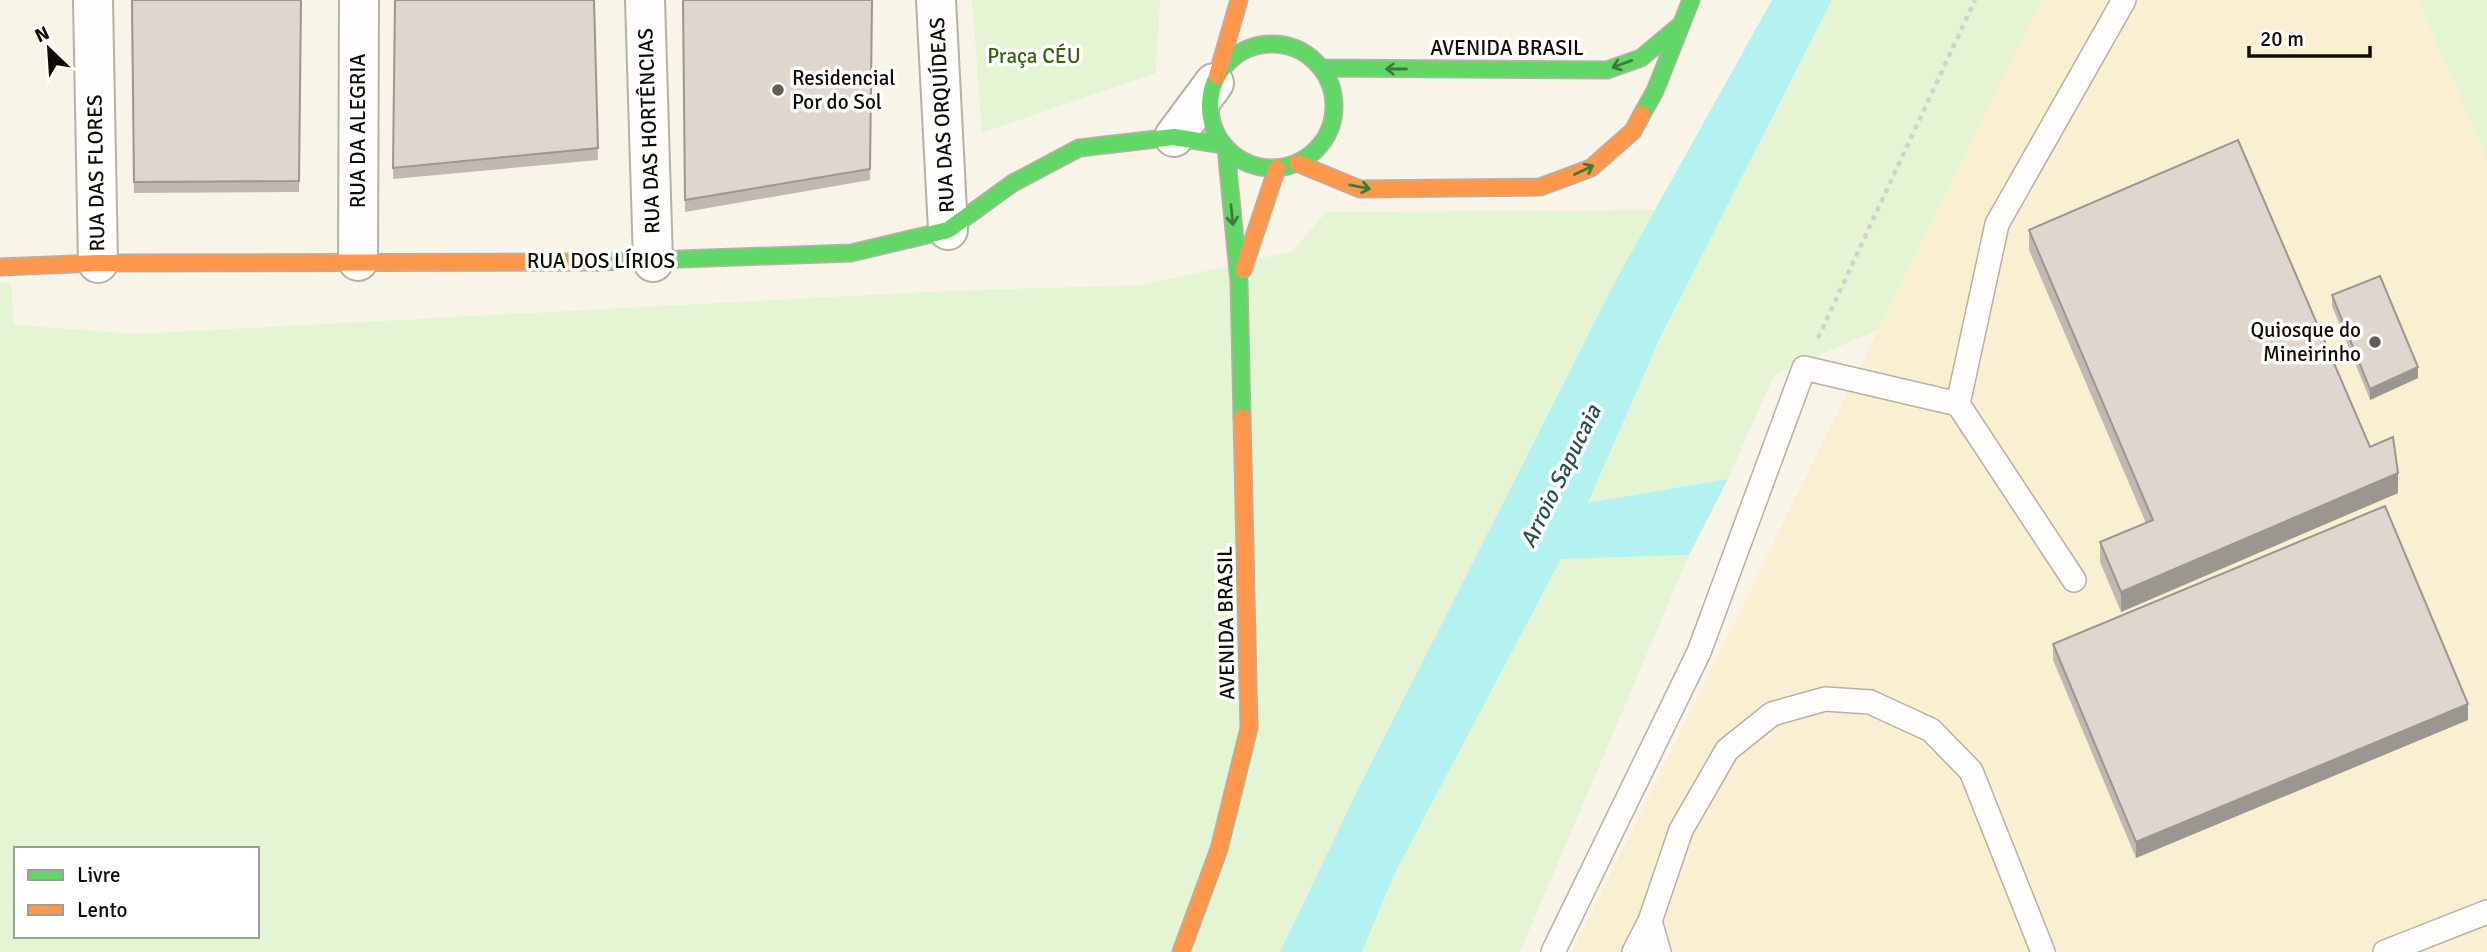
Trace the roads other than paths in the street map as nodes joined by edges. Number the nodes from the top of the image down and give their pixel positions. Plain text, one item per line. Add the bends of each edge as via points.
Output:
1 (93, 0) edge
2 (359, 0) edge
3 (645, 0) edge
4 (936, 0) edge
5 (1239, 0) edge
6 (1691, 0) edge
7 (2124, 0) edge
8 (1678, 27) junction
9 (1274, 28) dead end
10 (1294, 48) junction
11 (1323, 68) junction
12 (1215, 79) junction
13 (1174, 137) junction
14 (1224, 147) junction
15 (1297, 163) junction
16 (1277, 168) junction
17 (948, 230) junction
18 (358, 261) junction
19 (653, 262) junction
20 (97, 263) junction
21 (0, 267) edge
22 (1239, 282) junction
23 (1958, 404) junction
24 (2074, 580) dead end
25 (2487, 912) edge
26 (1650, 921) junction
27 (1181, 952) edge
28 (1553, 952) edge
29 (1634, 952) edge
30 (1660, 952) edge
31 (2043, 952) edge
32 (2385, 952) edge

1 - 20 street, RUA DAS FLORES
2 - 18 street, RUA DA ALEGRIA
3 - 19 street, RUA DAS HORTÊNCIAS
4 - 17 street, RUA DAS ORQUÍDEAS
5 - 12 street
6 - 8 street, AVENIDA BRASIL
7 - 23 lane via 1997,225
8 -> 11 street, AVENIDA BRASIL via 1641,58 1607,70
15 -> 8 street, AVENIDA BRASIL via 1360,189 1540,187 1591,168 1633,131 1655,91
9 - 10 street
10 - 11 street
10 - 12 street via 1259,45 1228,62
11 - 15 street via 1334,104 1332,122 1325,139
12 - 13 street
12 - 14 street via 1210,104 1213,126
13 - 14 street, RUA DOS LÍRIOS
13 - 17 street, RUA DOS LÍRIOS via 1079,148 1013,183
14 - 16 street via 1258,167
14 -> 22 street, AVENIDA BRASIL
15 - 16 street
16 - 22 street, AVENIDA BRASIL
17 - 19 street, RUA DOS LÍRIOS via 851,253
18 - 19 street, RUA DOS LÍRIOS
18 - 20 street, RUA DOS LÍRIOS
20 - 21 street, RUA DOS LÍRIOS
22 - 27 street, AVENIDA BRASIL via 1249,728 1219,849
23 - 24 lane
23 - 28 lane via 1804,368 1699,652
25 - 32 lane
26 - 29 lane
26 - 30 lane
26 - 31 lane via 1681,830 1727,750 1772,714 1825,699 1870,702 1931,730 1971,771

